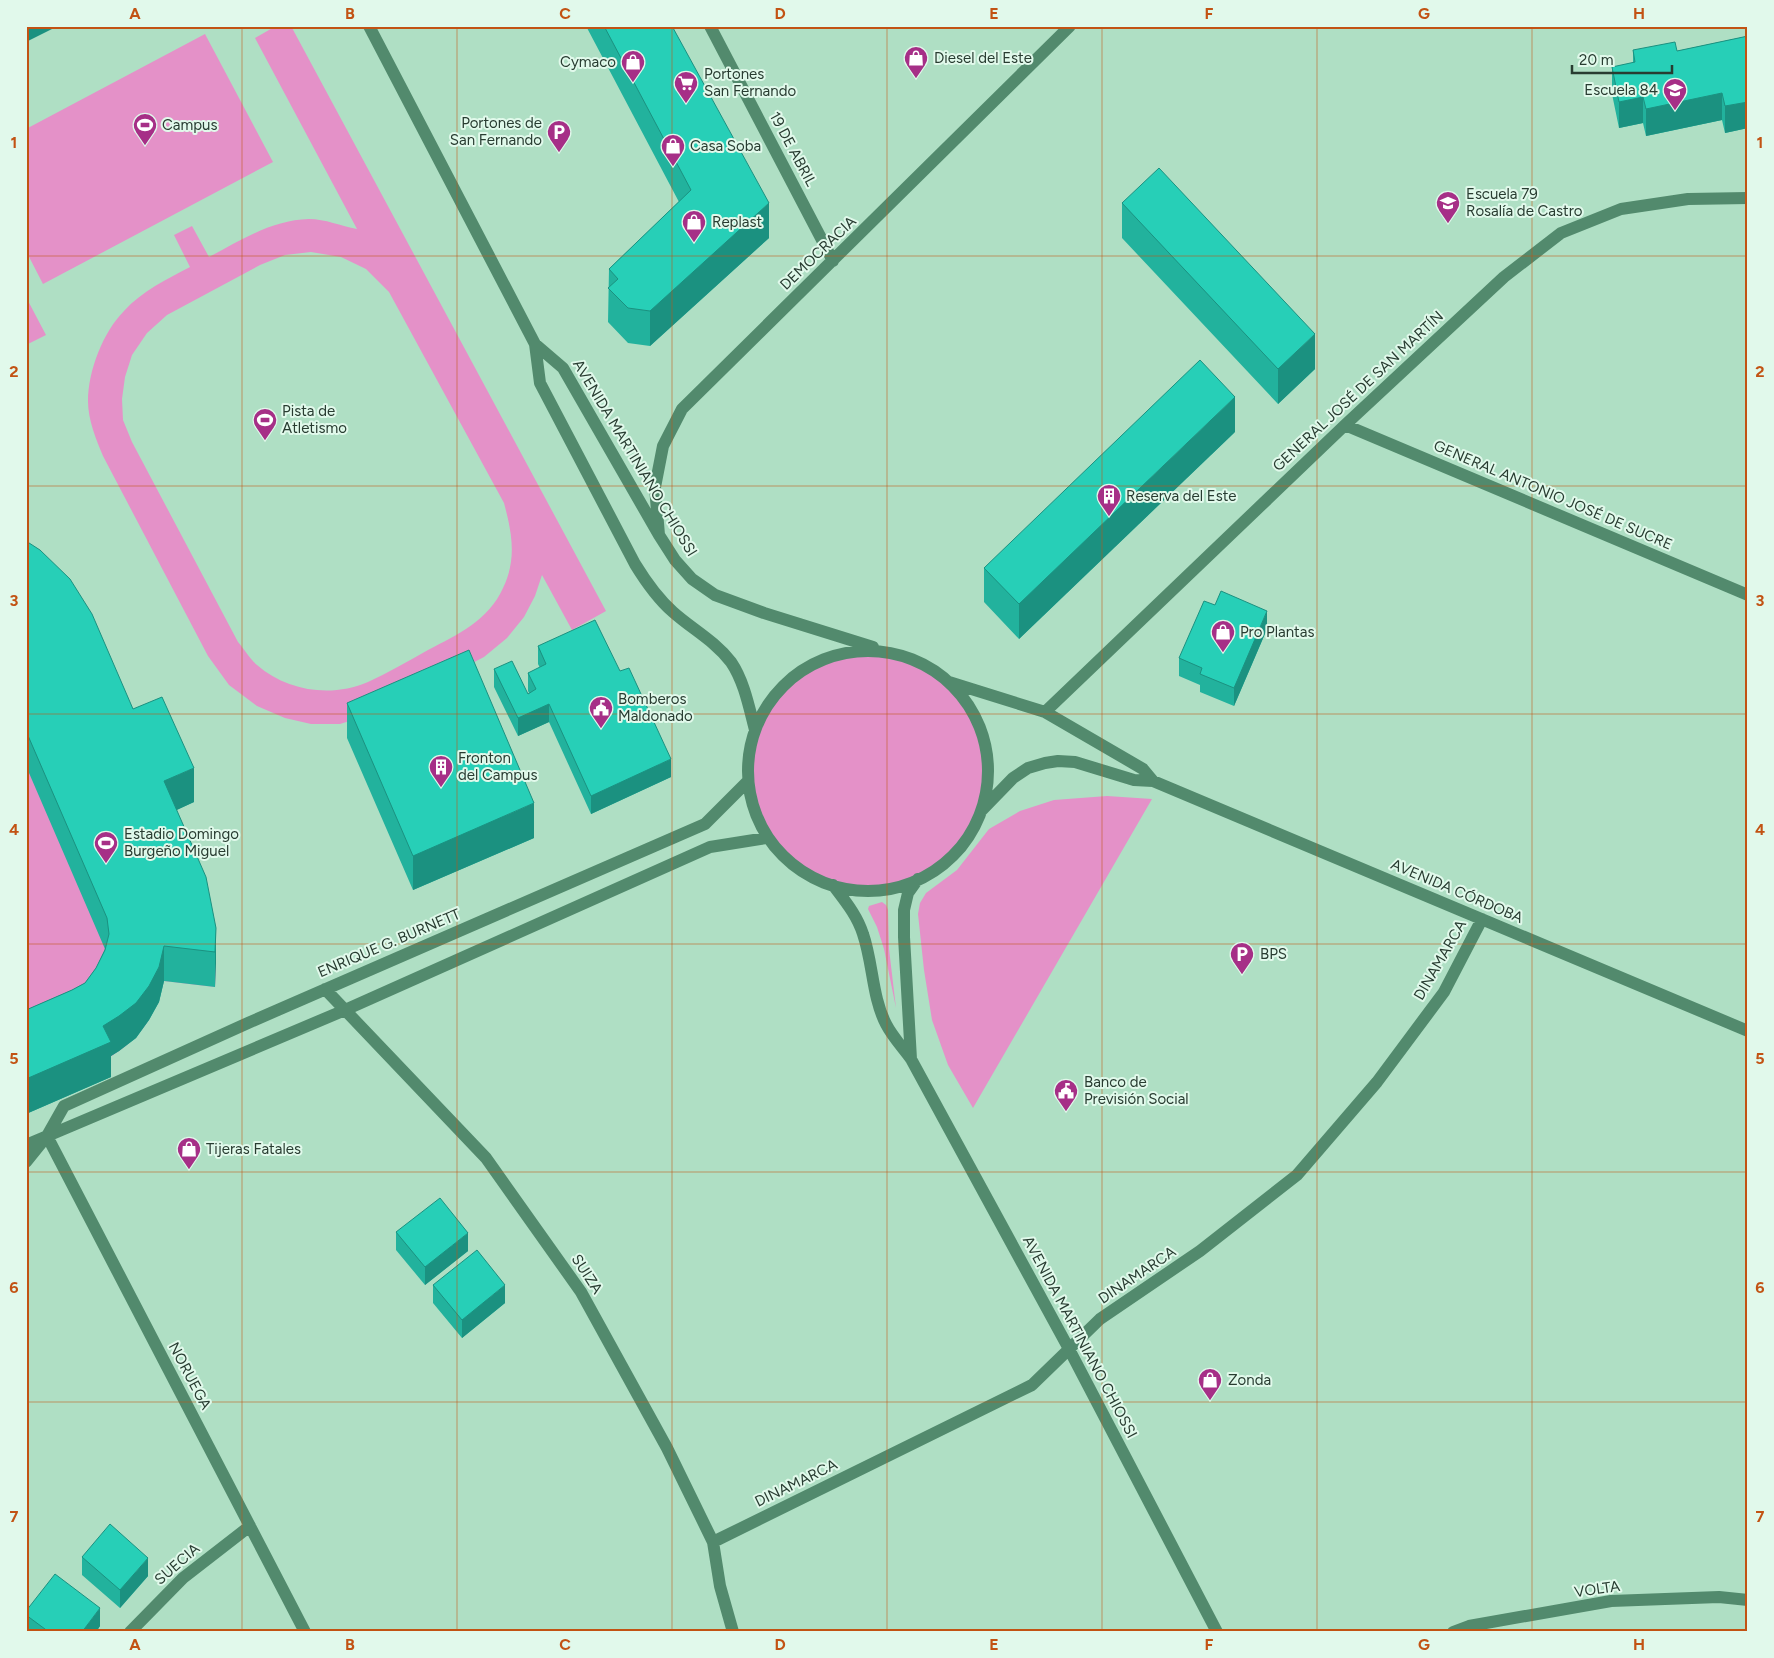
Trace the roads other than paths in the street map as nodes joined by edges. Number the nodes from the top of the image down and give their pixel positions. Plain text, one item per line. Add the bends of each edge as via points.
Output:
1 (369, 26) edge
2 (710, 26) edge
3 (1070, 26) edge
4 (1748, 198) edge
5 (833, 261) junction
6 (535, 344) junction
7 (1345, 425) junction
8 (659, 535) junction
9 (1748, 595) edge
10 (905, 657) junction
11 (948, 681) junction
12 (1045, 712) junction
13 (755, 730) junction
14 (748, 780) junction
15 (1153, 781) junction
16 (981, 811) junction
17 (766, 838) junction
18 (918, 879) junction
19 (833, 885) junction
20 (1482, 919) junction
21 (325, 989) junction
22 (345, 1010) junction
23 (1748, 1031) edge
24 (911, 1058) junction
25 (47, 1136) junction
26 (26, 1145) edge
27 (26, 1162) edge
28 (1069, 1349) junction
29 (250, 1526) junction
30 (713, 1542) junction
31 (1748, 1600) edge
32 (130, 1632) edge
33 (304, 1632) edge
34 (733, 1632) edge
35 (1217, 1632) edge
36 (1453, 1632) edge

1 - 6 street, AVENIDA MARTINIANO CHIOSSI
2 - 5 street, 19 DE ABRIL
3 - 5 street, DEMOCRACIA
4 - 7 street, GENERAL JOSÉ DE SAN MARTÍN via 1688,199 1620,209 1561,234 1504,277
5 - 8 street, DEMOCRACIA via 682,408 663,446 655,487
6 - 8 street, AVENIDA MARTINIANO CHIOSSI via 563,368
6 - 13 street, AVENIDA MARTINIANO CHIOSSI via 540,383 635,564 651,589 672,611 720,648 732,664 742,684
7 - 9 street, GENERAL ANTONIO JOSÉ DE SUCRE
7 - 12 street, GENERAL JOSÉ DE SAN MARTÍN
8 - 10 street, AVENIDA MARTINIANO CHIOSSI via 692,579 714,596
10 - 11 street
10 - 13 street via 860,651 816,663 779,690
11 - 12 street, AVENIDA CÓRDOBA
11 - 16 street via 976,719 984,741 988,764
12 - 15 street, AVENIDA CÓRDOBA via 1143,769
13 - 14 street
14 - 17 street via 752,806
14 - 21 street, ENRIQUE G. BURNETT via 705,824
15 - 16 street, AVENIDA CÓRDOBA via 1134,780 1075,762 1045,763 1028,768 1013,778
15 - 20 street, AVENIDA CÓRDOBA
16 - 18 street via 971,833 957,851
17 - 19 street via 799,870
17 - 22 street via 710,847
18 - 19 street via 893,888 866,891
18 - 24 street, AVENIDA MARTINIANO CHIOSSI via 908,894 904,910
19 - 24 street, AVENIDA MARTINIANO CHIOSSI via 855,915 863,934 886,1024
20 - 23 street, AVENIDA CÓRDOBA
20 - 28 street, DINAMARCA via 1444,992 1377,1082 1297,1176 1200,1251 1100,1319
21 - 22 street, SUIZA
21 - 25 street, ENRIQUE G. BURNETT via 64,1106
22 - 25 street
22 - 30 street, SUIZA via 486,1158 581,1292
24 - 28 street, AVENIDA MARTINIANO CHIOSSI
25 - 26 street
25 - 27 street, ENRIQUE G. BURNETT
25 - 29 street, NORUEGA
28 - 30 street, DINAMARCA via 1032,1385
28 - 35 street, AVENIDA MARTINIANO CHIOSSI
29 - 32 street, SUECIA via 183,1578
29 - 33 street, NORUEGA
30 - 34 street, SUIZA via 720,1586
31 - 36 street, VOLTA via 1720,1597 1611,1601 1469,1626

